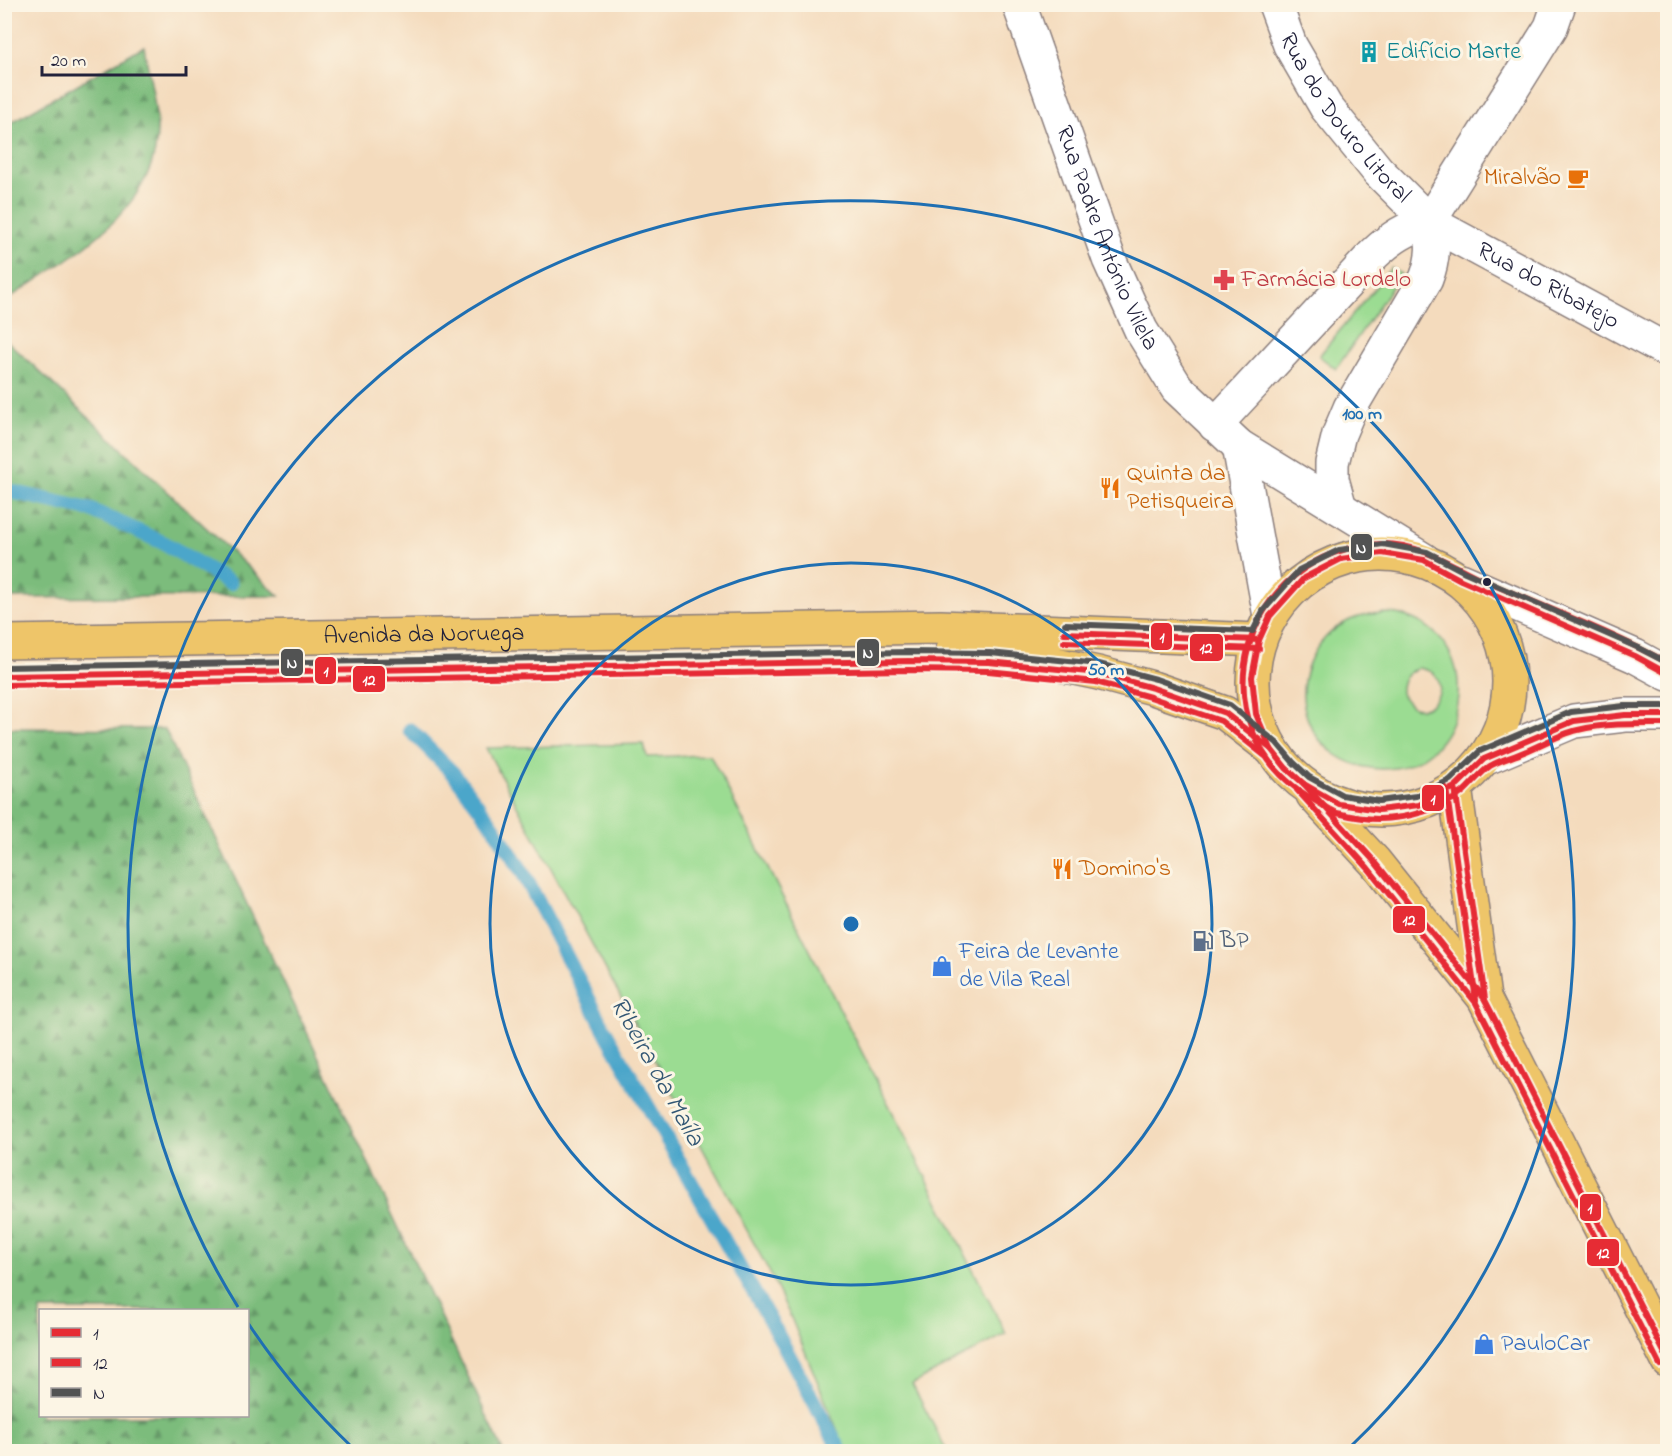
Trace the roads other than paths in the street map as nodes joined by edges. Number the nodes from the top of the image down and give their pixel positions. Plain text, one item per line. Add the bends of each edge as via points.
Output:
1 (1019, 4) edge
2 (1275, 4) edge
3 (1559, 4) edge
4 (1429, 222) junction
5 (1668, 351) edge
6 (1215, 425) junction
7 (1239, 446) junction
8 (1340, 508) junction
9 (1424, 560) junction
10 (1461, 580) junction
11 (1264, 628) junction
12 (844, 630) junction
13 (4, 642) edge
14 (1668, 674) edge
15 (1668, 714) edge
16 (1271, 749) junction
17 (1484, 759) junction
18 (1304, 784) junction
19 (1455, 787) junction
20 (1484, 998) junction
21 (1668, 1361) edge

1 - 6 street, Rua Padre António Vilela via 1109,259 1141,330 1177,388
2 - 4 street, Rua do Douro Litoral via 1290,45 1326,107 1378,171
3 - 4 street via 1551,27
4 - 5 street, Rua do Ribatejo
4 - 6 street via 1401,232 1374,254
4 - 8 street via 1433,258 1426,279 1338,434 1332,479
6 - 7 street, Rua Padre António Vilela
7 - 8 street, Rua Padre António Vilela
7 - 11 street
8 - 9 street, Rua Padre António Vilela
9 - 10 main road
9 - 11 main road via 1382,553 1341,559 1304,578
10 - 14 street
10 - 17 main road via 1488,610 1505,646 1510,685 1503,724
11 - 12 main road, Avenida da Noruega
11 - 16 main road via 1252,677 1257,714
12 - 13 main road, Avenida da Noruega
12 - 16 main road, Avenida da Noruega via 1031,658 1129,681 1225,713
15 - 17 street via 1574,721
16 - 18 main road
17 - 19 main road
18 - 19 main road via 1339,804 1379,810 1419,805
18 - 20 main road via 1375,862
19 - 20 main road
20 - 21 main road

